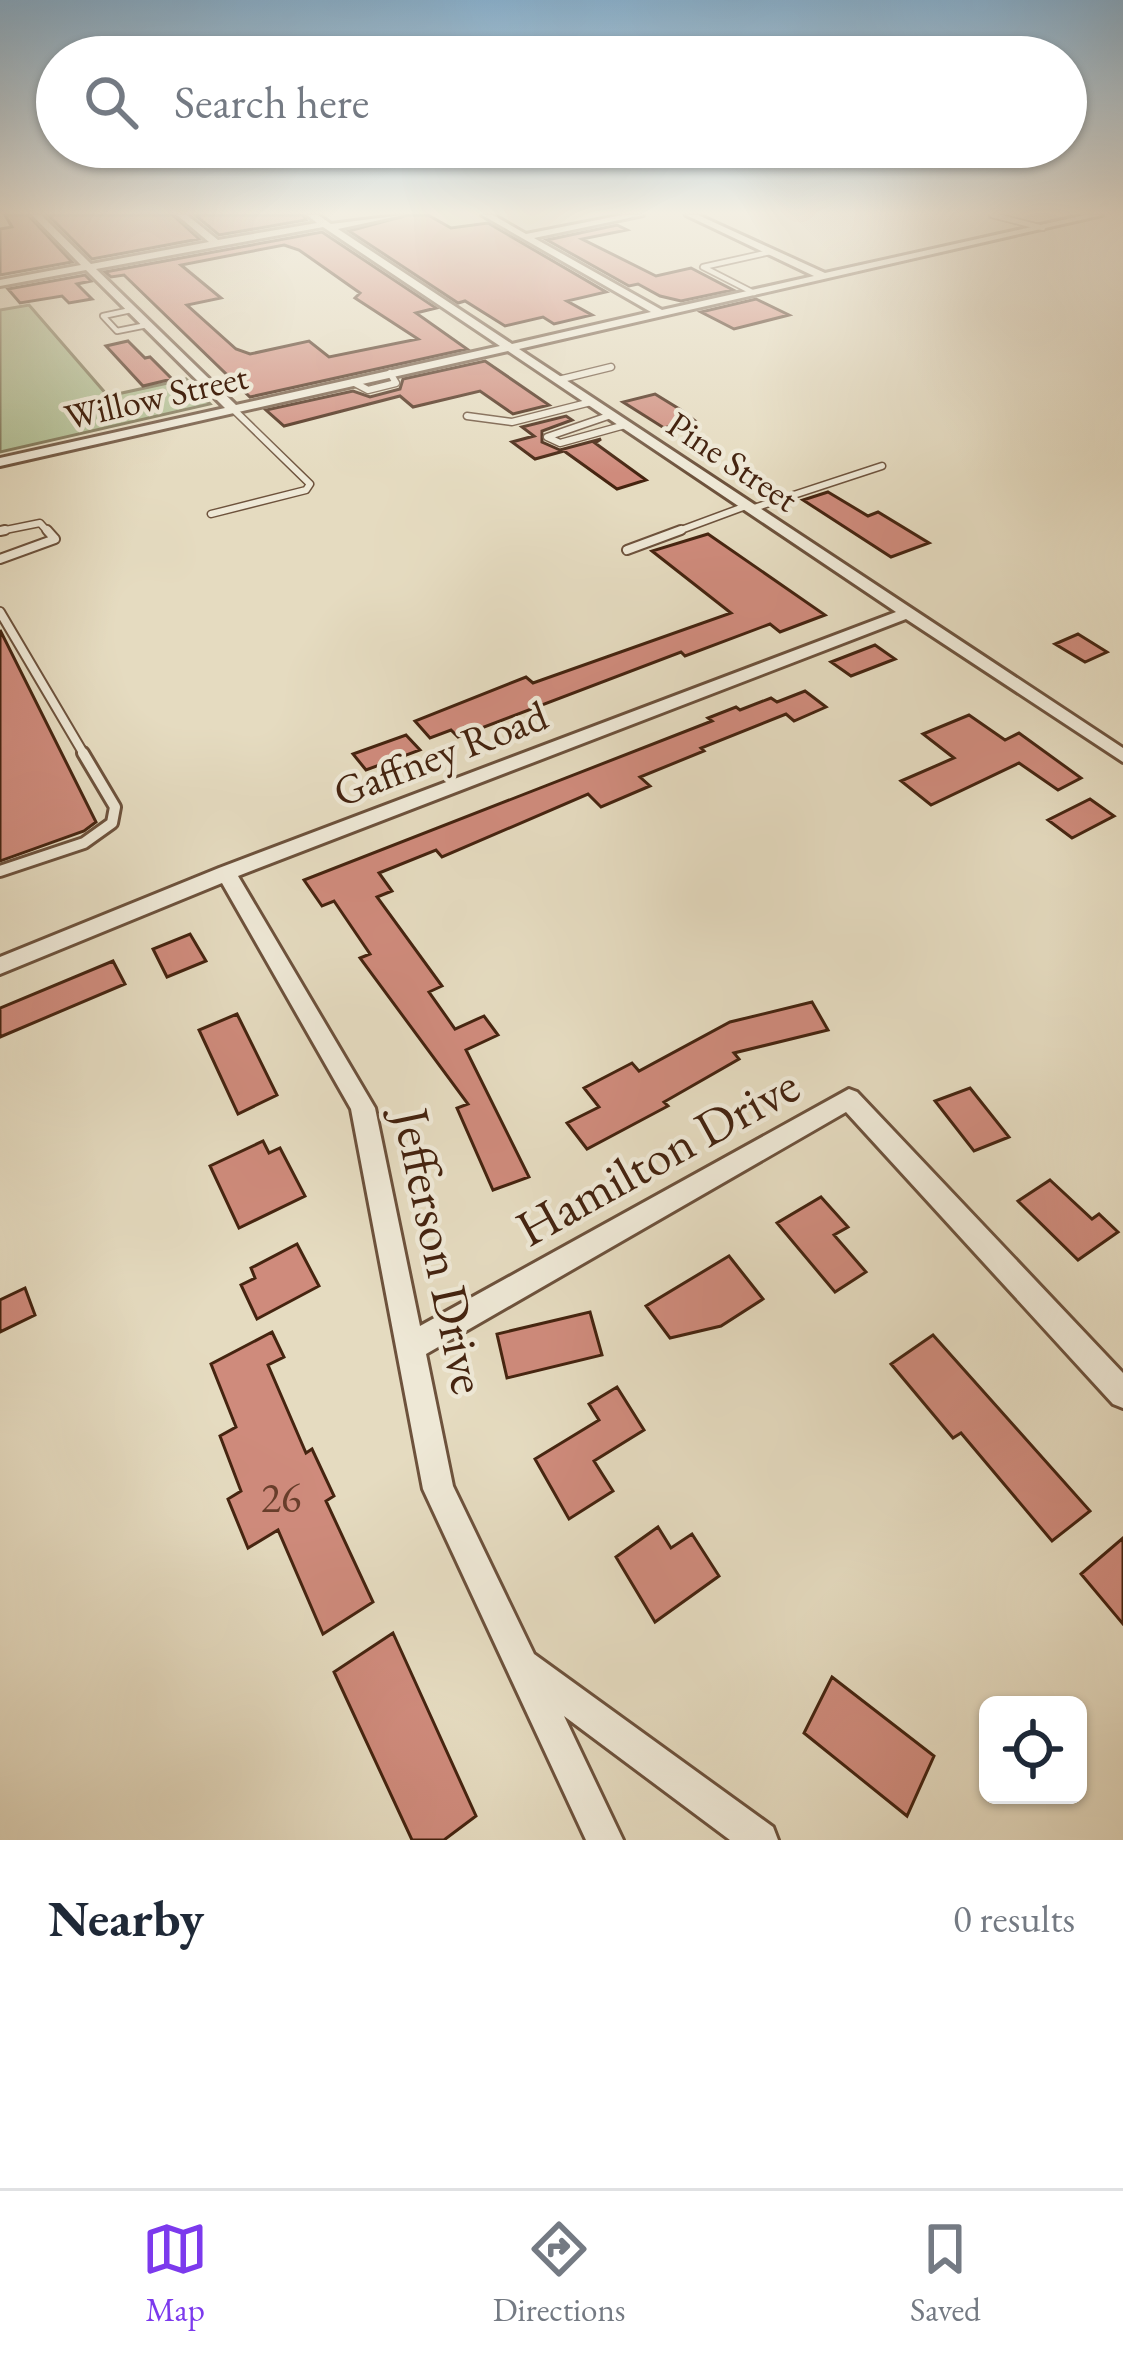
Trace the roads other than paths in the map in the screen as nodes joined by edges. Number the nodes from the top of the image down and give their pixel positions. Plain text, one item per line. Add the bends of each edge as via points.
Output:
1 (122, 301) edge
2 (440, 301) edge
3 (638, 301) edge
4 (714, 301) edge
5 (131, 310) junction
6 (660, 313) junction
7 (147, 325) junction
8 (508, 346) junction
9 (610, 367) dead end
10 (558, 380) junction
11 (591, 403) junction
12 (232, 410) junction
13 (611, 415) junction
14 (467, 416) dead end
15 (625, 425) junction
16 (0, 462) edge
17 (882, 466) dead end
18 (749, 508) junction
19 (212, 514) dead end
20 (0, 531) edge
21 (627, 550) dead end
22 (0, 559) edge
23 (0, 612) edge
24 (907, 613) junction
25 (1120, 750) edge
26 (0, 872) edge
27 (226, 873) junction
28 (0, 966) edge
29 (410, 1347) junction
30 (1123, 1394) edge
31 (524, 1665) junction
32 (605, 1840) edge
33 (760, 1840) edge

1 - 5 street
2 - 8 street, Pine Street
3 - 6 street
4 - 6 street, Willow Street
5 - 7 street
5 - 7 lane via 103,316 117,331
6 - 8 street, Willow Street
7 - 12 street
8 - 10 street, Pine Street
8 - 12 street, Willow Street
9 - 10 lane
10 - 11 street, Pine Street
11 - 13 street, Pine Street
11 - 14 lane via 486,425
12 - 16 street, Willow Street
12 - 19 lane via 310,484
13 - 15 street, Pine Street
13 - 15 lane via 547,437 560,443
15 - 18 street, Pine Street
17 - 18 lane
18 - 21 lane
18 - 24 street, Pine Street
20 - 22 lane via 40,523 55,539
23 - 26 lane via 115,807 112,823 84,843
24 - 25 street, Pine Street
24 - 27 street, Gaffney Road
27 - 28 street, Gaffney Road
27 - 29 street, Jefferson Drive via 363,1108
29 - 30 street, Hamilton Drive via 849,1099
29 - 31 street, Jefferson Drive via 438,1489
31 - 32 street, Jefferson Drive
31 - 33 street, Jefferson Drive

